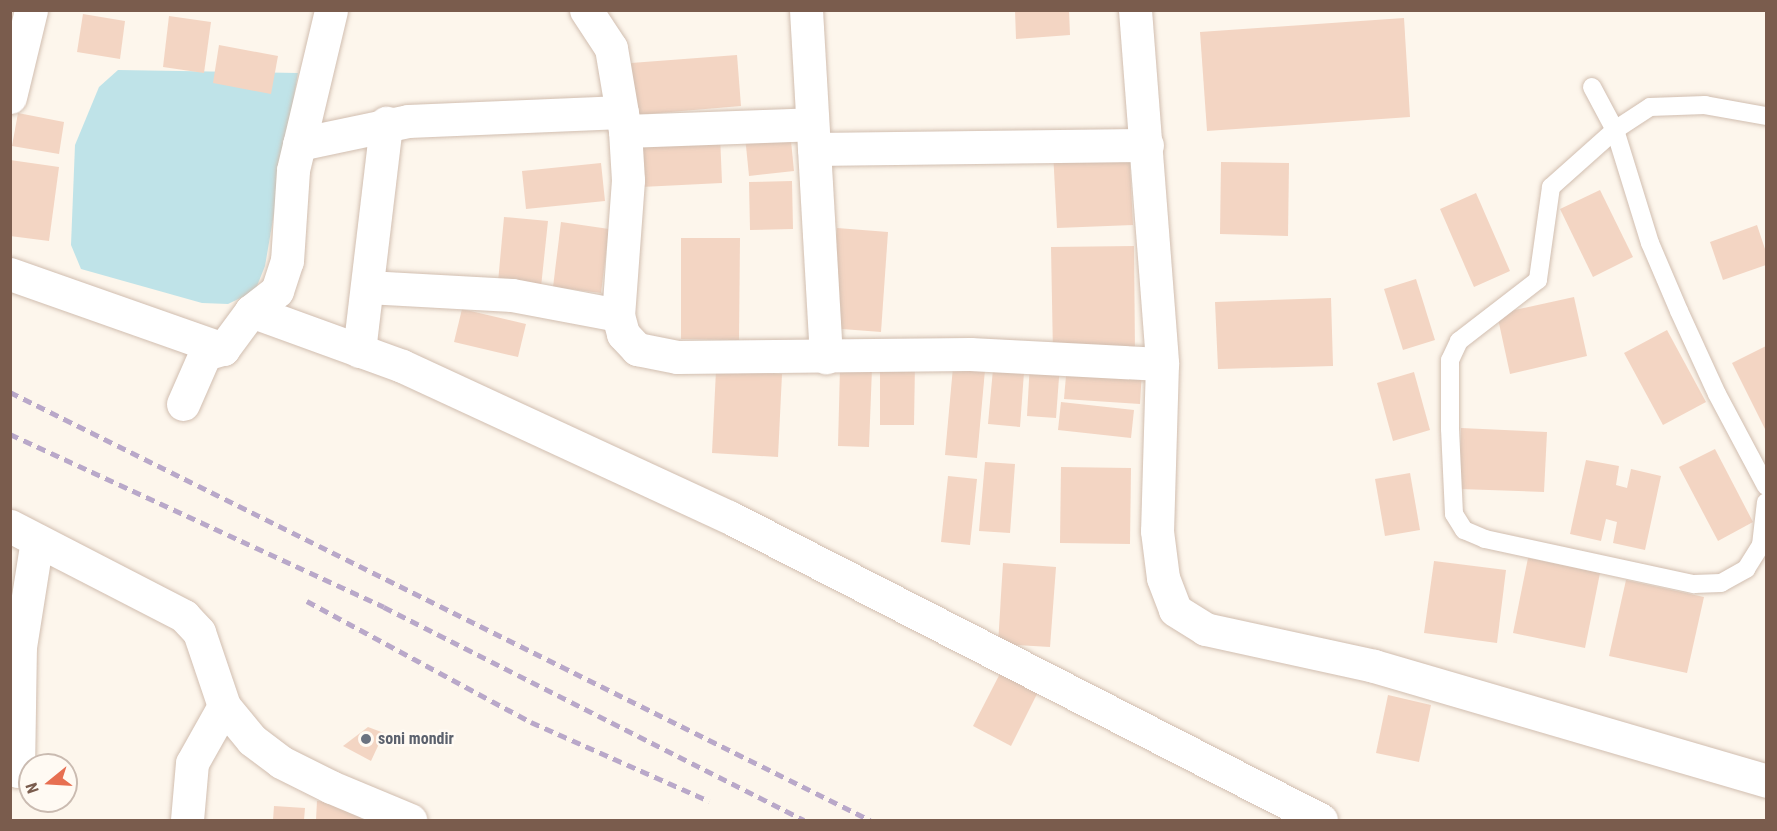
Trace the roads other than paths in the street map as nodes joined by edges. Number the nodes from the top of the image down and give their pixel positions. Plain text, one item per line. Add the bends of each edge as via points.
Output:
1 (31, 10) edge
2 (331, 10) edge
3 (586, 10) edge
4 (806, 10) edge
5 (1135, 10) edge
6 (1592, 87) dead end
7 (10, 97) edge
8 (1767, 116) edge
9 (624, 122) junction
10 (386, 123) junction
11 (1615, 130) junction
12 (813, 136) junction
13 (299, 144) junction
14 (1147, 145) junction
15 (10, 274) edge
16 (367, 287) junction
17 (251, 311) junction
18 (618, 315) junction
19 (223, 349) junction
20 (359, 351) junction
21 (826, 357) junction
22 (1162, 364) junction
23 (183, 404) dead end
24 (1767, 486) edge
25 (1767, 502) edge
26 (24, 533) edge
27 (224, 706) junction
28 (18, 753) edge
29 (1767, 781) edge
30 (188, 820) edge
31 (410, 820) edge
32 (1321, 820) edge

1 - 7 street
2 - 13 street
3 - 9 street via 611,48
4 - 12 street
5 - 14 street
6 - 11 lane
8 - 11 lane via 1705,105 1650,107
9 - 10 street via 453,117
9 - 12 street
9 - 18 street via 628,180
10 - 13 street
10 - 16 street
11 - 24 lane via 1650,243 1717,394
11 - 25 lane via 1551,187 1538,280 1459,341 1450,360 1454,514 1464,530 1485,539 1694,584 1721,583 1746,569 1761,545
12 - 14 street
12 - 21 street
13 - 17 street via 293,170 287,261 277,291
14 - 22 street
15 - 19 street
16 - 18 street via 512,295
16 - 20 street
17 - 19 street
17 - 20 street
18 - 21 street via 623,334 630,342 657,356
19 - 23 street via 205,354
20 - 32 street via 402,366 729,517
21 - 22 street via 970,354
22 - 29 street via 1157,531 1163,578 1175,610 1206,629 1374,666
26 - 27 street via 184,616 199,632
26 - 28 street
27 - 30 street via 192,763
27 - 31 street via 252,740 281,762

